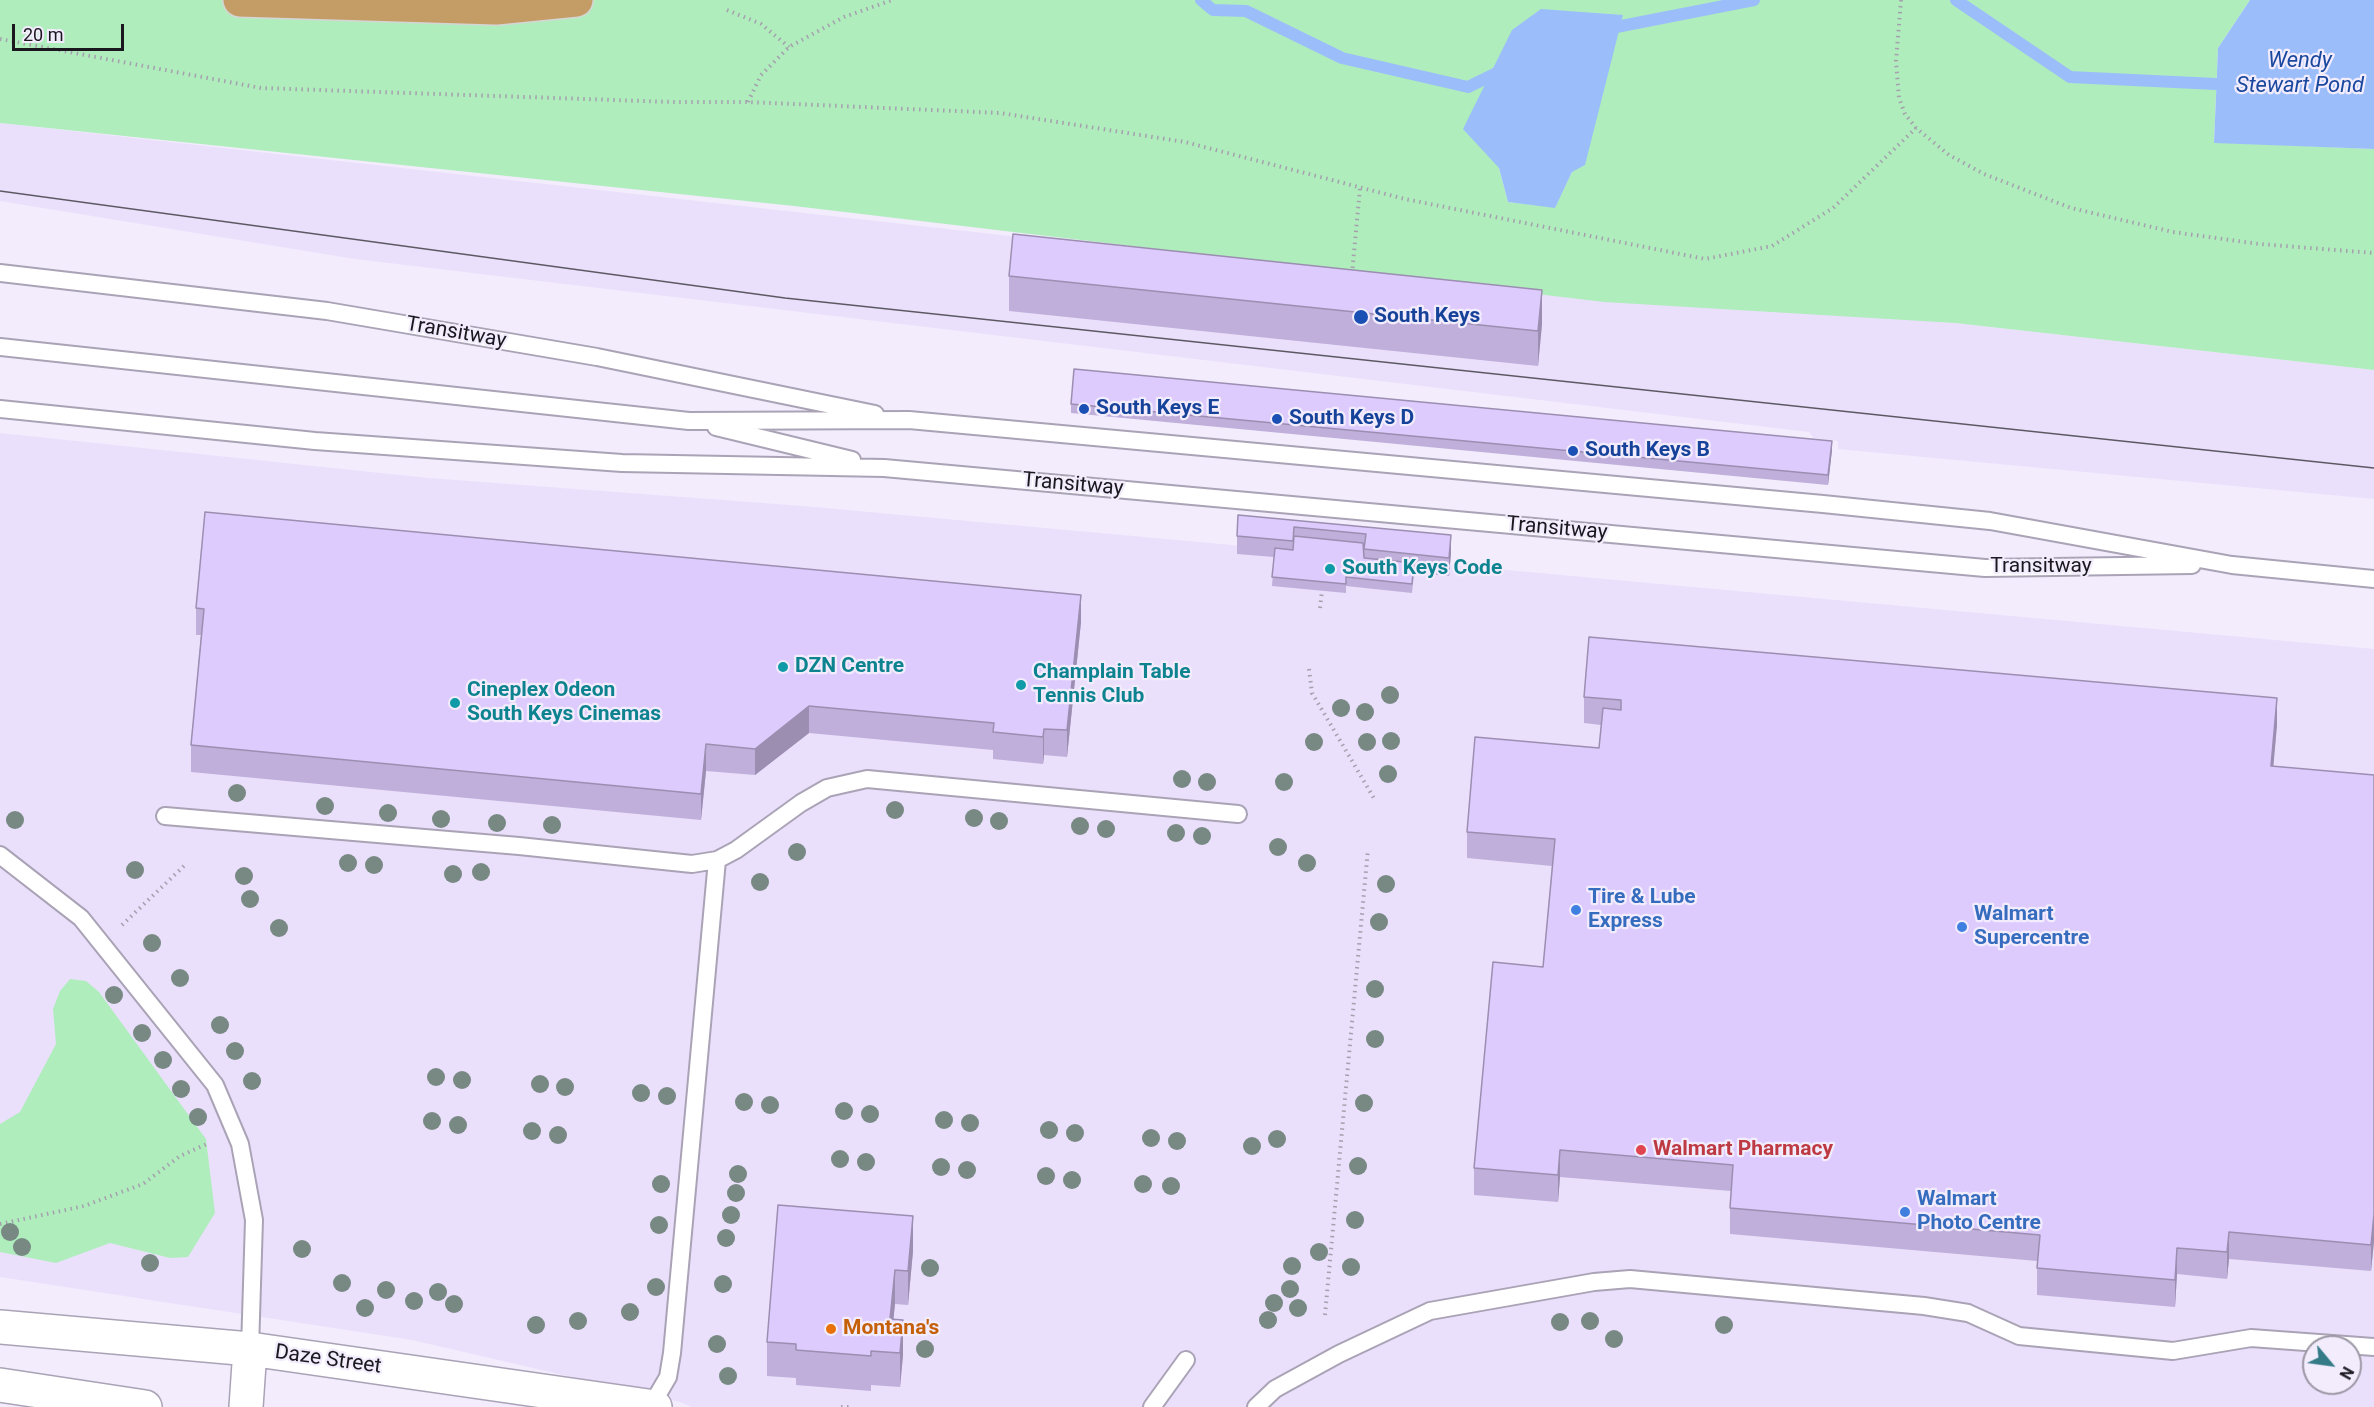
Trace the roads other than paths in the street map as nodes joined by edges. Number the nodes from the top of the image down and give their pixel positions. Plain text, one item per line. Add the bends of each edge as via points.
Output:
1 (240, 0) edge
2 (576, 0) edge
3 (0, 273) edge
4 (0, 347) edge
5 (0, 409) edge
6 (909, 420) junction
7 (689, 421) junction
8 (884, 468) junction
9 (2232, 565) junction
10 (2374, 579) edge
11 (1238, 814) dead end
12 (165, 816) dead end
13 (0, 855) edge
14 (717, 860) junction
15 (0, 1327) edge
16 (2374, 1347) edge
17 (250, 1349) junction
18 (1186, 1360) dead end
19 (0, 1385) edge
20 (146, 1407) edge
21 (246, 1407) edge
22 (652, 1407) edge
23 (1152, 1407) edge
24 (1256, 1407) edge

1 - 2 highway via 496,8
3 - 6 lane, Transitway via 327,311 597,357
4 - 7 lane, Transitway
5 - 8 lane, Transitway via 315,441 622,463
6 - 7 lane, Transitway
6 - 9 lane, Transitway via 1990,521
7 - 8 lane, Transitway
8 - 9 lane, Transitway via 1985,568
9 - 10 lane, Transitway
11 - 14 lane via 867,779 827,788
12 - 14 lane via 692,864
13 - 17 lane via 81,918 215,1085 236,1131 254,1220
14 - 22 lane via 672,1353 668,1377
15 - 17 street, Daze Street
16 - 24 lane via 2251,1338 2173,1351 2019,1336 1968,1312 1924,1306 1630,1279 1430,1311 1275,1389
17 - 21 street
17 - 22 street, Daze Street
18 - 23 lane
19 - 20 street

